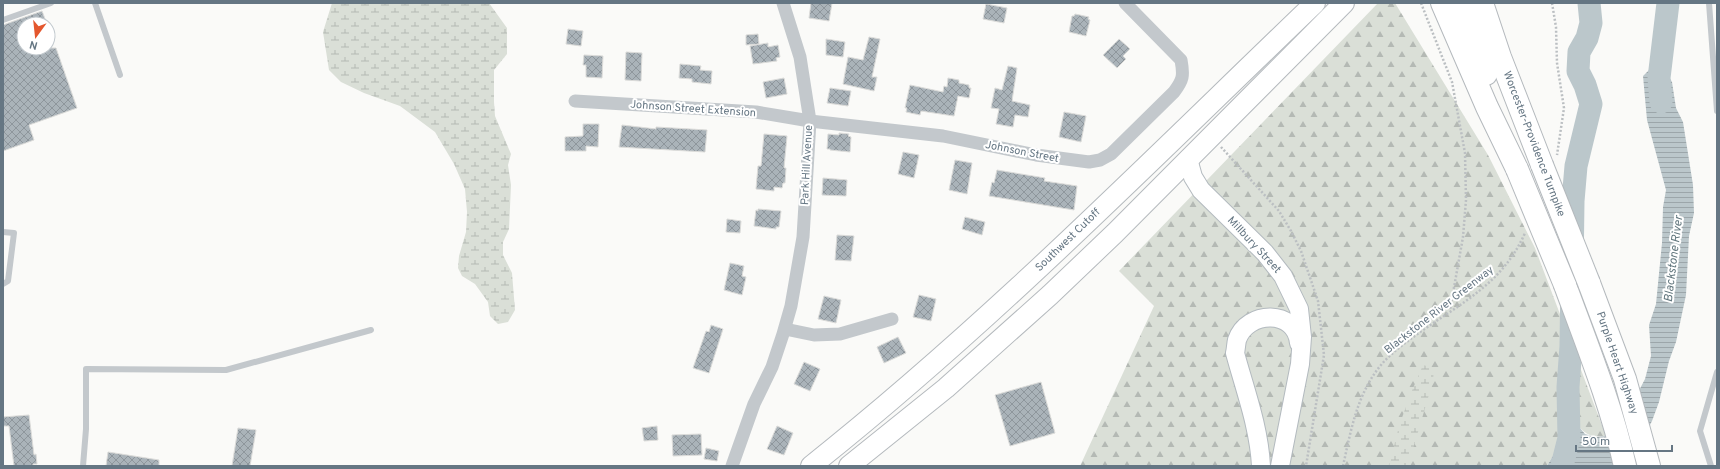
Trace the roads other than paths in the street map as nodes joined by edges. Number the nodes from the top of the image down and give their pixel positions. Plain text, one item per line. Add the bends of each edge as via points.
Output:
1 (51, 3) edge
2 (95, 3) edge
3 (783, 3) edge
4 (1125, 3) edge
5 (1315, 3) edge
6 (1344, 3) edge
7 (1442, 3) edge
8 (1463, 3) edge
9 (1482, 3) edge
10 (1709, 3) edge
11 (3, 20) edge
12 (120, 75) dead end
13 (575, 101) dead end
14 (1717, 111) edge
15 (810, 121) junction
16 (1188, 159) junction
17 (1517, 168) junction
18 (3, 232) edge
19 (1589, 283) joint
20 (3, 284) edge
21 (1565, 285) joint
22 (892, 319) dead end
23 (785, 329) junction
24 (371, 330) dead end
25 (955, 345) junction
26 (974, 363) junction
27 (1300, 364) junction
28 (1717, 372) edge
29 (83, 466) edge
30 (732, 466) edge
31 (811, 466) edge
32 (849, 466) edge
33 (1261, 466) edge
34 (1280, 466) edge
35 (1625, 466) edge
36 (1649, 466) edge
37 (1711, 466) edge

1 - 11 lane
2 - 12 lane
3 - 15 street, Park Hill Avenue via 801,64
4 - 15 street, Johnson Street via 1181,60 1184,72 1182,81 1174,92 1110,154 1100,160 1089,162 1036,155 944,136
5 - 25 main road, Southwest Cutoff via 1021,286
6 - 16 main road
7 - 17 highway via 1486,107
8 - 17 highway, Worcester-Providence Turnpike
9 - 19 highway, Worcester-Providence Turnpike, bridge via 1506,71 1549,161
10 - 14 lane
13 - 15 street, Johnson Street Extension via 756,112
15 - 23 street, Park Hill Avenue via 803,237
16 - 26 main road via 1066,280
16 - 27 main road, Millbury Street via 1193,177 1201,190 1265,253 1283,276 1299,309 1302,337
17 - 21 highway, Worcester-Providence Turnpike, bridge
18 - 20 lane via 14,233 8,281
19 - 36 highway, Purple Heart Highway via 1625,379
21 - 35 highway, Purple Heart Highway via 1613,422
22 - 23 street via 840,334 814,334
23 - 30 street, Park Hill Avenue
24 - 29 lane via 226,370 86,369
25 - 26 main road
25 - 31 main road, Southwest Cutoff
26 - 32 main road
27 - 33 main road, Millbury Street via 1299,338 1290,324 1282,320 1269,317 1256,320 1244,329 1236,341 1235,353 1256,428
27 - 34 main road, Millbury Street
28 - 37 lane via 1700,431

